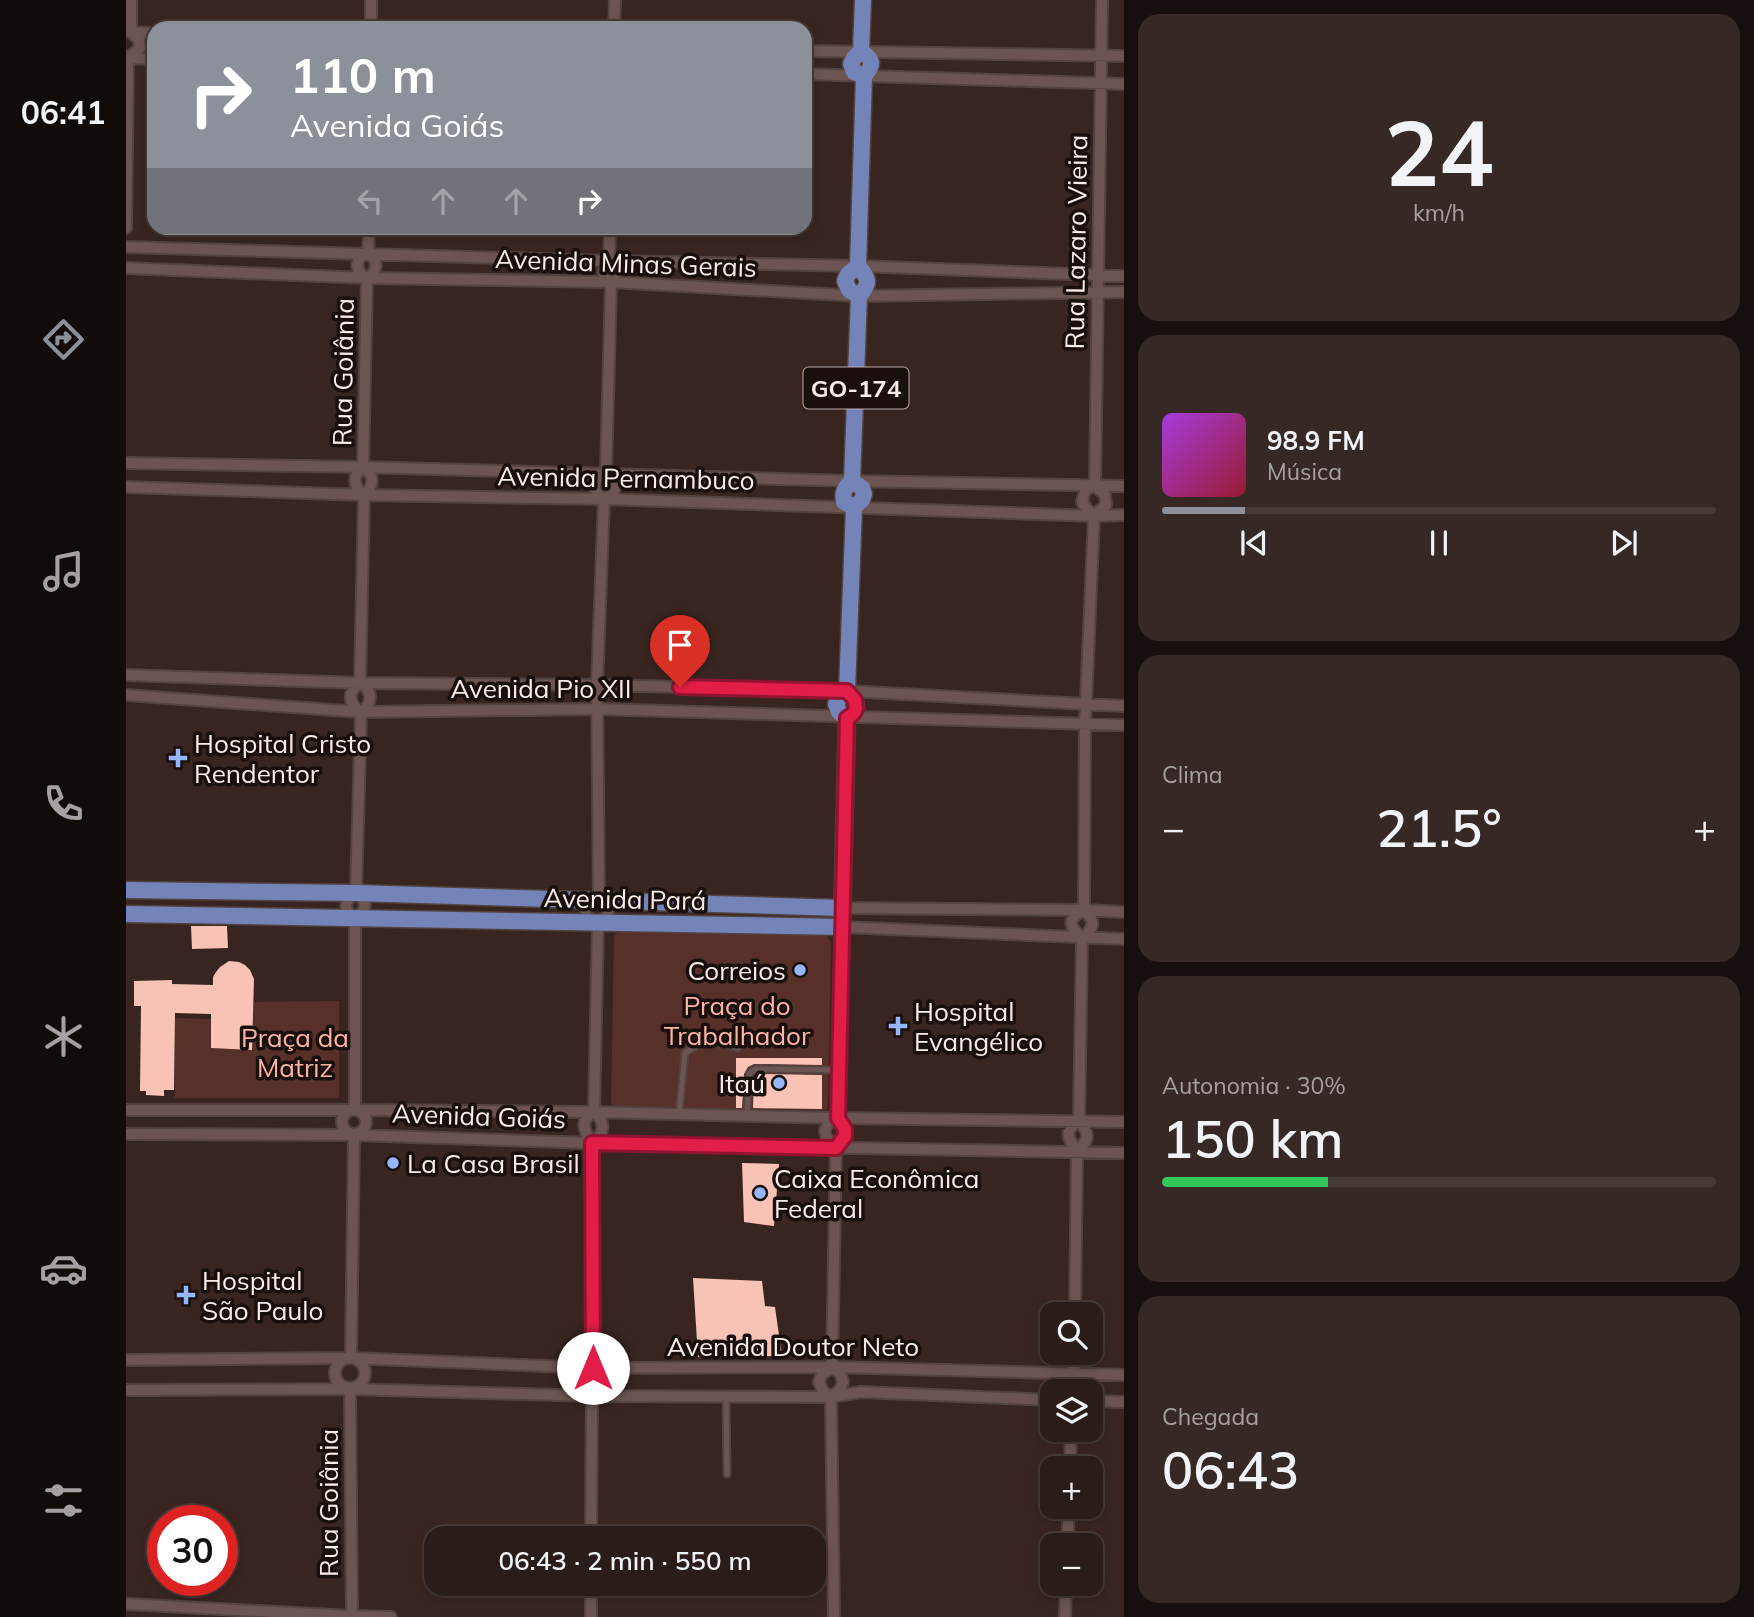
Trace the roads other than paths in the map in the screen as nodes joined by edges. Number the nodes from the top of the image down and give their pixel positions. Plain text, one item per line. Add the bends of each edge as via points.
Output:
1 (131, 0) edge
2 (371, 0) edge
3 (615, 0) edge
4 (863, 0) edge
5 (1102, 0) edge
6 (371, 21) edge
7 (614, 21) edge
8 (128, 33) edge
9 (147, 33) edge
10 (812, 51) edge
11 (861, 51) junction
12 (1102, 55) junction
13 (1124, 56) edge
14 (127, 58) edge
15 (147, 59) edge
16 (812, 74) edge
17 (864, 76) junction
18 (1102, 83) junction
19 (1124, 83) edge
20 (126, 228) edge
21 (369, 235) edge
22 (610, 235) edge
23 (126, 247) edge
24 (368, 253) junction
25 (609, 261) junction
26 (858, 266) junction
27 (126, 268) edge
28 (1097, 275) junction
29 (1124, 276) edge
30 (367, 278) junction
31 (611, 282) junction
32 (1097, 292) junction
33 (1124, 292) edge
34 (859, 296) junction
35 (126, 464) edge
36 (363, 467) junction
37 (606, 472) junction
38 (852, 481) junction
39 (126, 485) edge
40 (1095, 486) junction
41 (1124, 486) edge
42 (364, 495) junction
43 (604, 499) junction
44 (854, 507) junction
45 (1124, 515) edge
46 (1094, 516) junction
47 (126, 675) edge
48 (360, 683) junction
49 (597, 685) junction
50 (847, 691) junction
51 (126, 695) edge
52 (1086, 706) junction
53 (1124, 706) edge
54 (597, 709) junction
55 (361, 712) junction
56 (847, 718) junction
57 (1085, 725) junction
58 (1124, 725) edge
59 (126, 890) edge
60 (356, 893) junction
61 (599, 901) junction
62 (842, 908) junction
63 (1084, 910) junction
64 (1124, 912) edge
65 (126, 914) edge
66 (355, 919) junction
67 (598, 923) junction
68 (842, 927) junction
69 (1082, 938) junction
70 (1124, 939) edge
71 (738, 1048) dead end
72 (839, 1070) junction
73 (126, 1110) edge
74 (355, 1110) junction
75 (594, 1112) junction
76 (679, 1114) junction
77 (747, 1116) junction
78 (838, 1118) junction
79 (1079, 1121) junction
80 (1124, 1122) edge
81 (126, 1134) edge
82 (354, 1135) junction
83 (592, 1143) junction
84 (836, 1148) junction
85 (1077, 1152) junction
86 (1124, 1153) edge
87 (1075, 1302) edge
88 (351, 1358) junction
89 (126, 1360) edge
90 (1074, 1365) edge
91 (832, 1367) junction
92 (593, 1368) junction
93 (1074, 1373) junction
94 (1124, 1374) edge
95 (1066, 1379) edge
96 (1081, 1379) edge
97 (350, 1389) junction
98 (126, 1390) edge
99 (592, 1396) junction
100 (726, 1396) junction
101 (831, 1397) junction
102 (1040, 1399) edge
103 (1103, 1401) edge
104 (1124, 1402) edge
105 (727, 1474) dead end
106 (591, 1526) edge
107 (591, 1596) edge
108 (1066, 1596) edge
109 (126, 1604) edge
110 (350, 1617) edge
111 (391, 1617) edge
112 (591, 1617) edge
113 (834, 1617) edge
114 (1065, 1617) edge

1 - 8 street
2 - 6 street
3 - 7 street
4 - 11 main road, GO-174
5 - 12 street, Rua Lazaro Vieira
8 - 9 street
8 - 14 street via 139,40 140,48
10 - 11 street
11 - 12 street
11 - 17 main road, GO-174 via 851,64 854,72
12 - 13 street
12 - 18 street, Rua Lazaro Vieira
14 - 15 street
14 - 20 street
16 - 17 street
17 - 18 street
17 - 26 main road, GO-174
18 - 19 street
18 - 28 street, Rua Lazaro Vieira
21 - 24 street, Rua Goiânia
22 - 25 street
23 - 24 street, Avenida Minas Gerais
24 - 25 street, Avenida Minas Gerais
24 - 30 street, Rua Goiânia via 357,265
25 - 26 street, Avenida Minas Gerais
25 - 31 street via 617,271
26 - 28 street, Avenida Minas Gerais
26 - 34 main road, GO-174 via 845,281
27 - 30 street, Avenida Minas Gerais
28 - 29 street, Avenida Minas Gerais
28 - 32 street, Rua Lazaro Vieira
30 - 31 street, Avenida Minas Gerais
30 - 36 street, Rua Goiânia
31 - 34 street, Avenida Minas Gerais
31 - 37 street
32 - 33 street, Avenida Minas Gerais
32 - 34 street, Avenida Minas Gerais
32 - 40 street, Rua Lazaro Vieira
34 - 38 main road, GO-174
35 - 36 street, Avenida Pernambuco
35 - 39 street via 133,472
36 - 37 street, Avenida Pernambuco
36 - 42 street, Rua Goiânia via 355,481
36 - 42 street, Rua Goiânia via 372,481
37 - 38 street, Avenida Pernambuco
37 - 43 street via 615,483 613,494
37 - 43 street via 594,485
38 - 40 street, Avenida Pernambuco
38 - 44 main road, GO-174 via 864,494
39 - 42 street, Avenida Pernambuco
40 - 41 street, Avenida Pernambuco
40 - 46 street, Rua Lazaro Vieira via 1105,495 1106,505
40 - 46 street, Rua Lazaro Vieira via 1085,490 1082,502
42 - 43 street, Avenida Pernambuco
42 - 48 street, Rua Goiânia
43 - 44 street, Avenida Pernambuco
43 - 49 street
44 - 46 street, Avenida Pernambuco
44 - 50 main road, GO-174
45 - 46 street, Avenida Pernambuco
46 - 52 street, Rua Lazaro Vieira
47 - 48 street, Avenida Pio XII
48 - 49 street, Avenida Pio XII
48 - 55 street, Rua Goiânia via 370,697
48 - 55 street, Rua Goiânia via 353,687 350,702
49 - 50 street, Avenida Pio XII
49 - 54 street
50 - 52 street, Avenida Pio XII
50 - 56 main road, GO-174 via 836,704
51 - 55 street, Avenida Pio XII
52 - 53 street, Avenida Pio XII
52 - 57 street, Rua Lazaro Vieira
54 - 55 street, Avenida Pio XII
54 - 56 street, Avenida Pio XII
54 - 61 street
55 - 60 street, Rua Goiânia
56 - 57 street, Avenida Pio XII
56 - 62 main road, GO-174
57 - 58 street, Avenida Pio XII
57 - 63 street, Rua Lazaro Vieira
59 - 60 main road, Avenida Pará
60 - 61 main road, Avenida Pará
60 - 66 street, Rua Goiânia via 346,902 349,916
61 - 62 main road, Avenida Pará
61 - 67 street via 608,911
61 - 67 street via 589,905 587,912 589,919
62 - 63 street, Avenida Pará
62 - 68 main road, GO-174
63 - 64 street, Avenida Pará
63 - 69 street, Rua Lazaro Vieira via 1093,923
63 - 69 street, Rua Lazaro Vieira via 1074,915 1071,923
65 - 66 main road, Avenida Pará
66 - 67 main road, Avenida Pará
66 - 74 street, Rua Goiânia
67 - 68 main road, Avenida Pará
67 - 75 street
68 - 69 street, Avenida Pará
68 - 72 street
69 - 70 street, Avenida Pará
69 - 79 street, Rua Lazaro Vieira
71 - 76 lane via 713,1041 685,1053
72 - 77 lane via 752,1071
72 - 78 street
73 - 74 street
74 - 75 street
74 - 82 street, Rua Goiânia via 366,1121 364,1129
74 - 82 street, Rua Goiânia via 347,1111 341,1122 346,1132
75 - 76 street
75 - 83 street via 584,1126
75 - 83 street via 603,1128
76 - 77 street
77 - 78 street
78 - 79 street
78 - 84 street via 845,1136
78 - 84 street via 824,1132
79 - 80 street
79 - 85 street, Rua Lazaro Vieira via 1088,1135
79 - 85 street, Rua Lazaro Vieira via 1068,1135
81 - 82 street, Avenida Goiás
82 - 83 street, Avenida Goiás
82 - 88 street, Rua Goiânia
83 - 84 street, Avenida Goiás
83 - 92 street
84 - 85 street, Avenida Goiás
84 - 91 street
85 - 86 street, Avenida Goiás
85 - 87 street, Rua Lazaro Vieira
88 - 89 street, Avenida Doutor Neto
88 - 92 street, Avenida Doutor Neto
88 - 97 street, Rua Goiânia via 360,1362 364,1371 359,1385
88 - 97 street, Rua Goiânia via 336,1370 337,1380
90 - 93 street
91 - 92 street, Avenida Doutor Neto
91 - 93 street, Avenida Doutor Neto
91 - 101 street via 843,1382
91 - 101 street via 819,1382
92 - 99 street via 602,1382
92 - 99 street via 584,1373 581,1382
93 - 94 street, Avenida Doutor Neto
93 - 95 street
93 - 96 street
97 - 98 street, Avenida Doutor Neto
97 - 99 street, Avenida Doutor Neto
97 - 110 street, Rua Goiânia
99 - 100 street, Avenida Doutor Neto
99 - 106 street
100 - 101 street, Avenida Doutor Neto
100 - 105 lane
101 - 102 street, Avenida Doutor Neto via 861,1392
101 - 113 street
103 - 104 street
107 - 112 street
108 - 114 street
109 - 110 street
110 - 111 street

